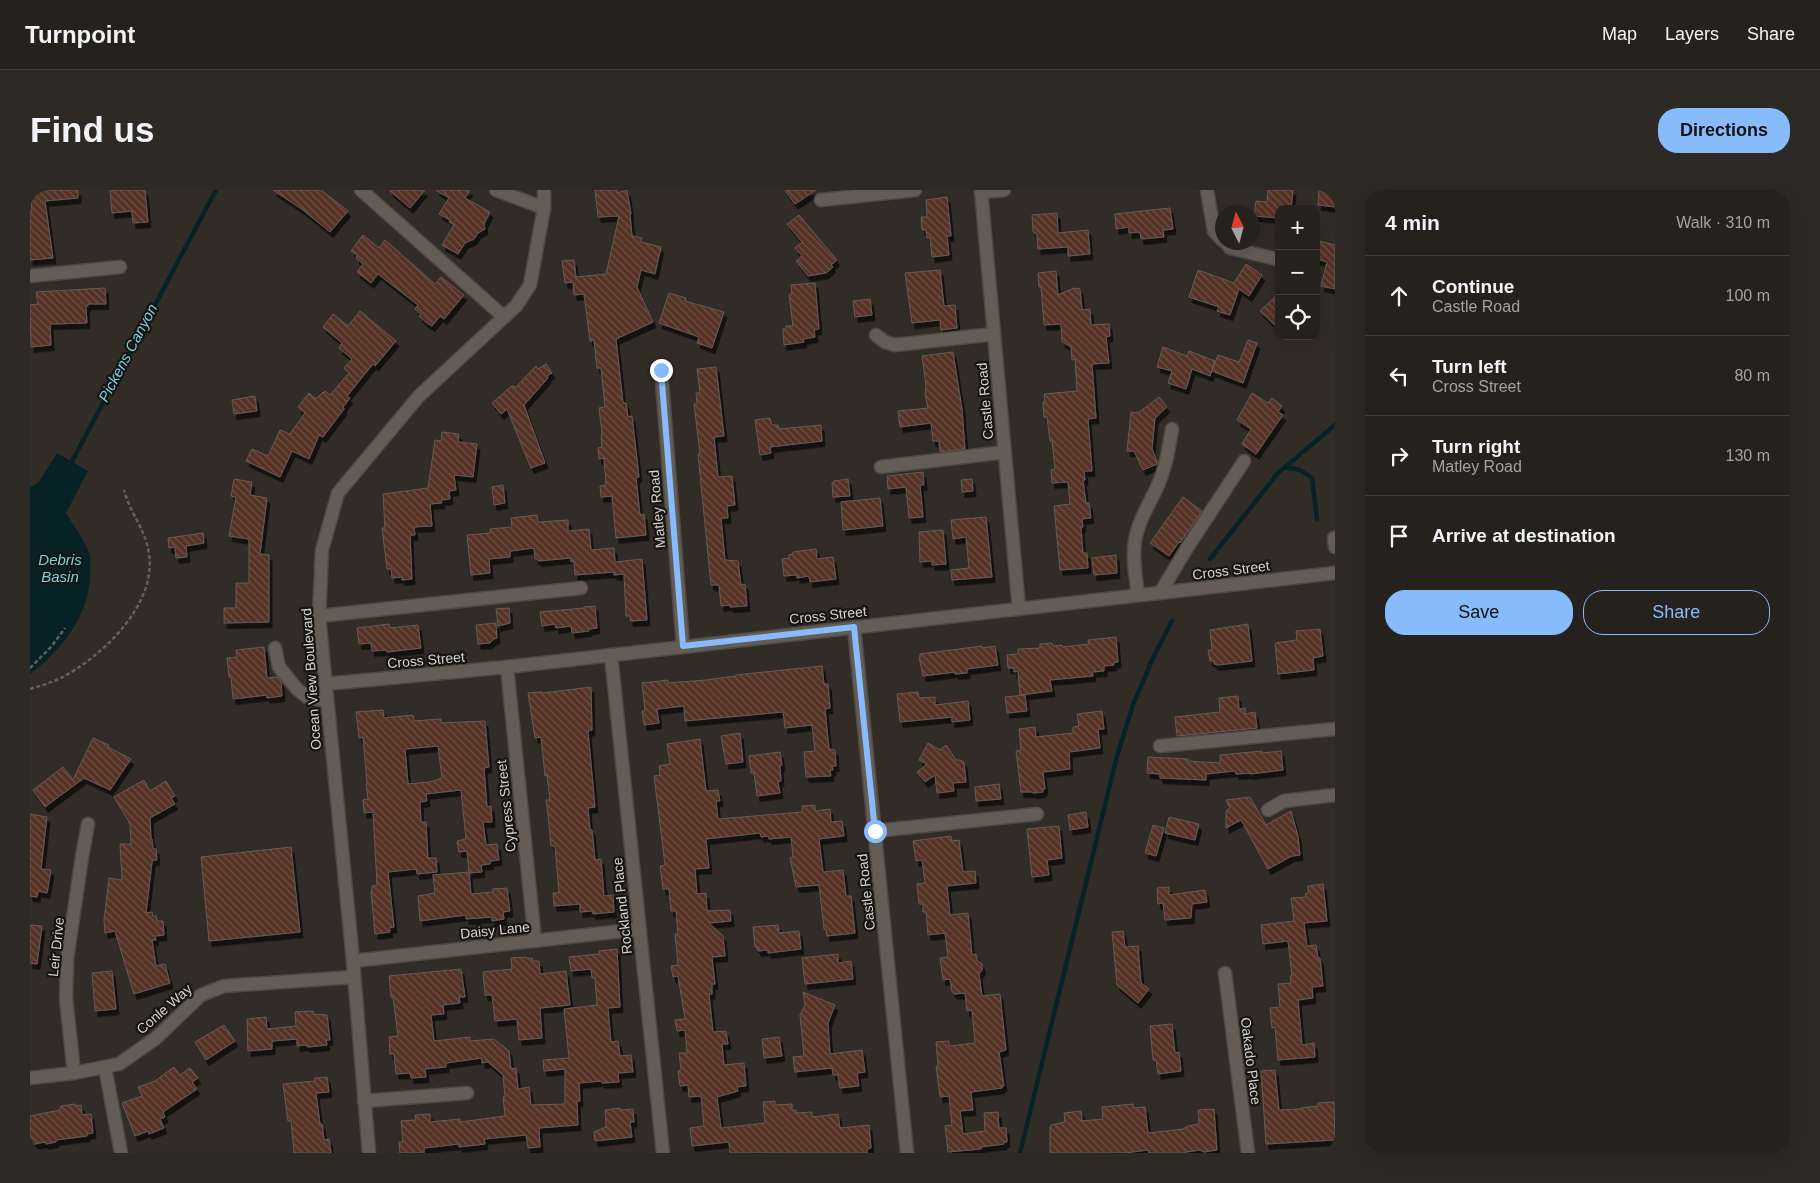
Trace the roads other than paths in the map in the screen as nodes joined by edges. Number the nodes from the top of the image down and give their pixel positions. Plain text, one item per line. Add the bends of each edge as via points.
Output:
1 (361, 190) edge
2 (496, 190) edge
3 (544, 190) edge
4 (915, 190) edge
5 (1004, 190) edge
6 (1207, 190) edge
7 (981, 191) edge
8 (821, 200) dead end
9 (544, 208) junction
10 (1215, 232) edge
11 (1239, 250) edge
12 (1275, 258) edge
13 (120, 267) dead end
14 (30, 276) edge
15 (504, 317) junction
16 (994, 334) junction
17 (876, 335) dead end
18 (661, 370) dead end
19 (1172, 429) dead end
20 (1005, 452) junction
21 (1244, 461) dead end
22 (881, 467) dead end
23 (1335, 573) edge
24 (581, 588) dead end
25 (1160, 593) junction
26 (1138, 595) junction
27 (1019, 609) junction
28 (319, 616) junction
29 (854, 627) junction
30 (683, 646) junction
31 (275, 648) dead end
32 (611, 655) junction
33 (507, 667) junction
34 (325, 684) junction
35 (326, 701) junction
36 (1335, 729) edge
37 (1160, 746) dead end
38 (1335, 795) edge
39 (1268, 810) dead end
40 (1038, 814) dead end
41 (88, 824) dead end
42 (875, 831) junction
43 (640, 929) junction
44 (535, 941) junction
45 (353, 961) junction
46 (1225, 973) dead end
47 (353, 977) junction
48 (105, 1067) junction
49 (74, 1074) junction
50 (30, 1078) edge
51 (467, 1093) dead end
52 (364, 1101) junction
53 (121, 1153) edge
54 (369, 1153) edge
55 (663, 1153) edge
56 (907, 1153) edge
57 (1248, 1153) edge

1 - 15 street
2 - 9 street
3 - 9 street, Ocean View Boulevard
4 - 8 street
5 - 7 street
6 - 10 street
7 - 16 street, Castle Road
9 - 15 street, Ocean View Boulevard via 530,285
11 - 12 street
13 - 14 street
15 - 28 street, Ocean View Boulevard via 419,396 338,493 322,550
16 - 17 street via 895,345
16 - 20 street, Castle Road
18 - 30 street, Matley Road
19 - 26 street via 1159,483 1140,521 1135,541
20 - 22 street
20 - 27 street, Castle Road
21 - 25 street
23 - 25 street, Cross Street
24 - 28 street
25 - 26 street, Cross Street
26 - 27 street, Cross Street
27 - 29 street, Cross Street
28 - 34 street, Ocean View Boulevard
29 - 30 street, Cross Street
29 - 42 street, Castle Road
30 - 32 street, Cross Street
31 - 35 street via 279,667 296,689 307,697
32 - 33 street, Cross Street
32 - 43 street, Rockland Place
33 - 34 street, Cross Street
33 - 44 street, Cypress Street
34 - 35 street, Ocean View Boulevard
35 - 45 street, Ocean View Boulevard
36 - 37 street
38 - 39 street via 1284,801
40 - 42 street
41 - 49 street, Leir Drive via 68,960 66,998
42 - 56 street, Castle Road
43 - 44 street, Daisy Lane
43 - 55 street, Rockland Place
44 - 45 street, Daisy Lane
45 - 47 street, Ocean View Boulevard
46 - 57 street, Oakado Place
47 - 48 street, Conle Way via 224,986 201,995 156,1038 119,1064
47 - 52 street, Ocean View Boulevard
48 - 49 street, Conle Way
48 - 53 street
49 - 50 street, Conle Way
51 - 52 street
52 - 54 street, Ocean View Boulevard

